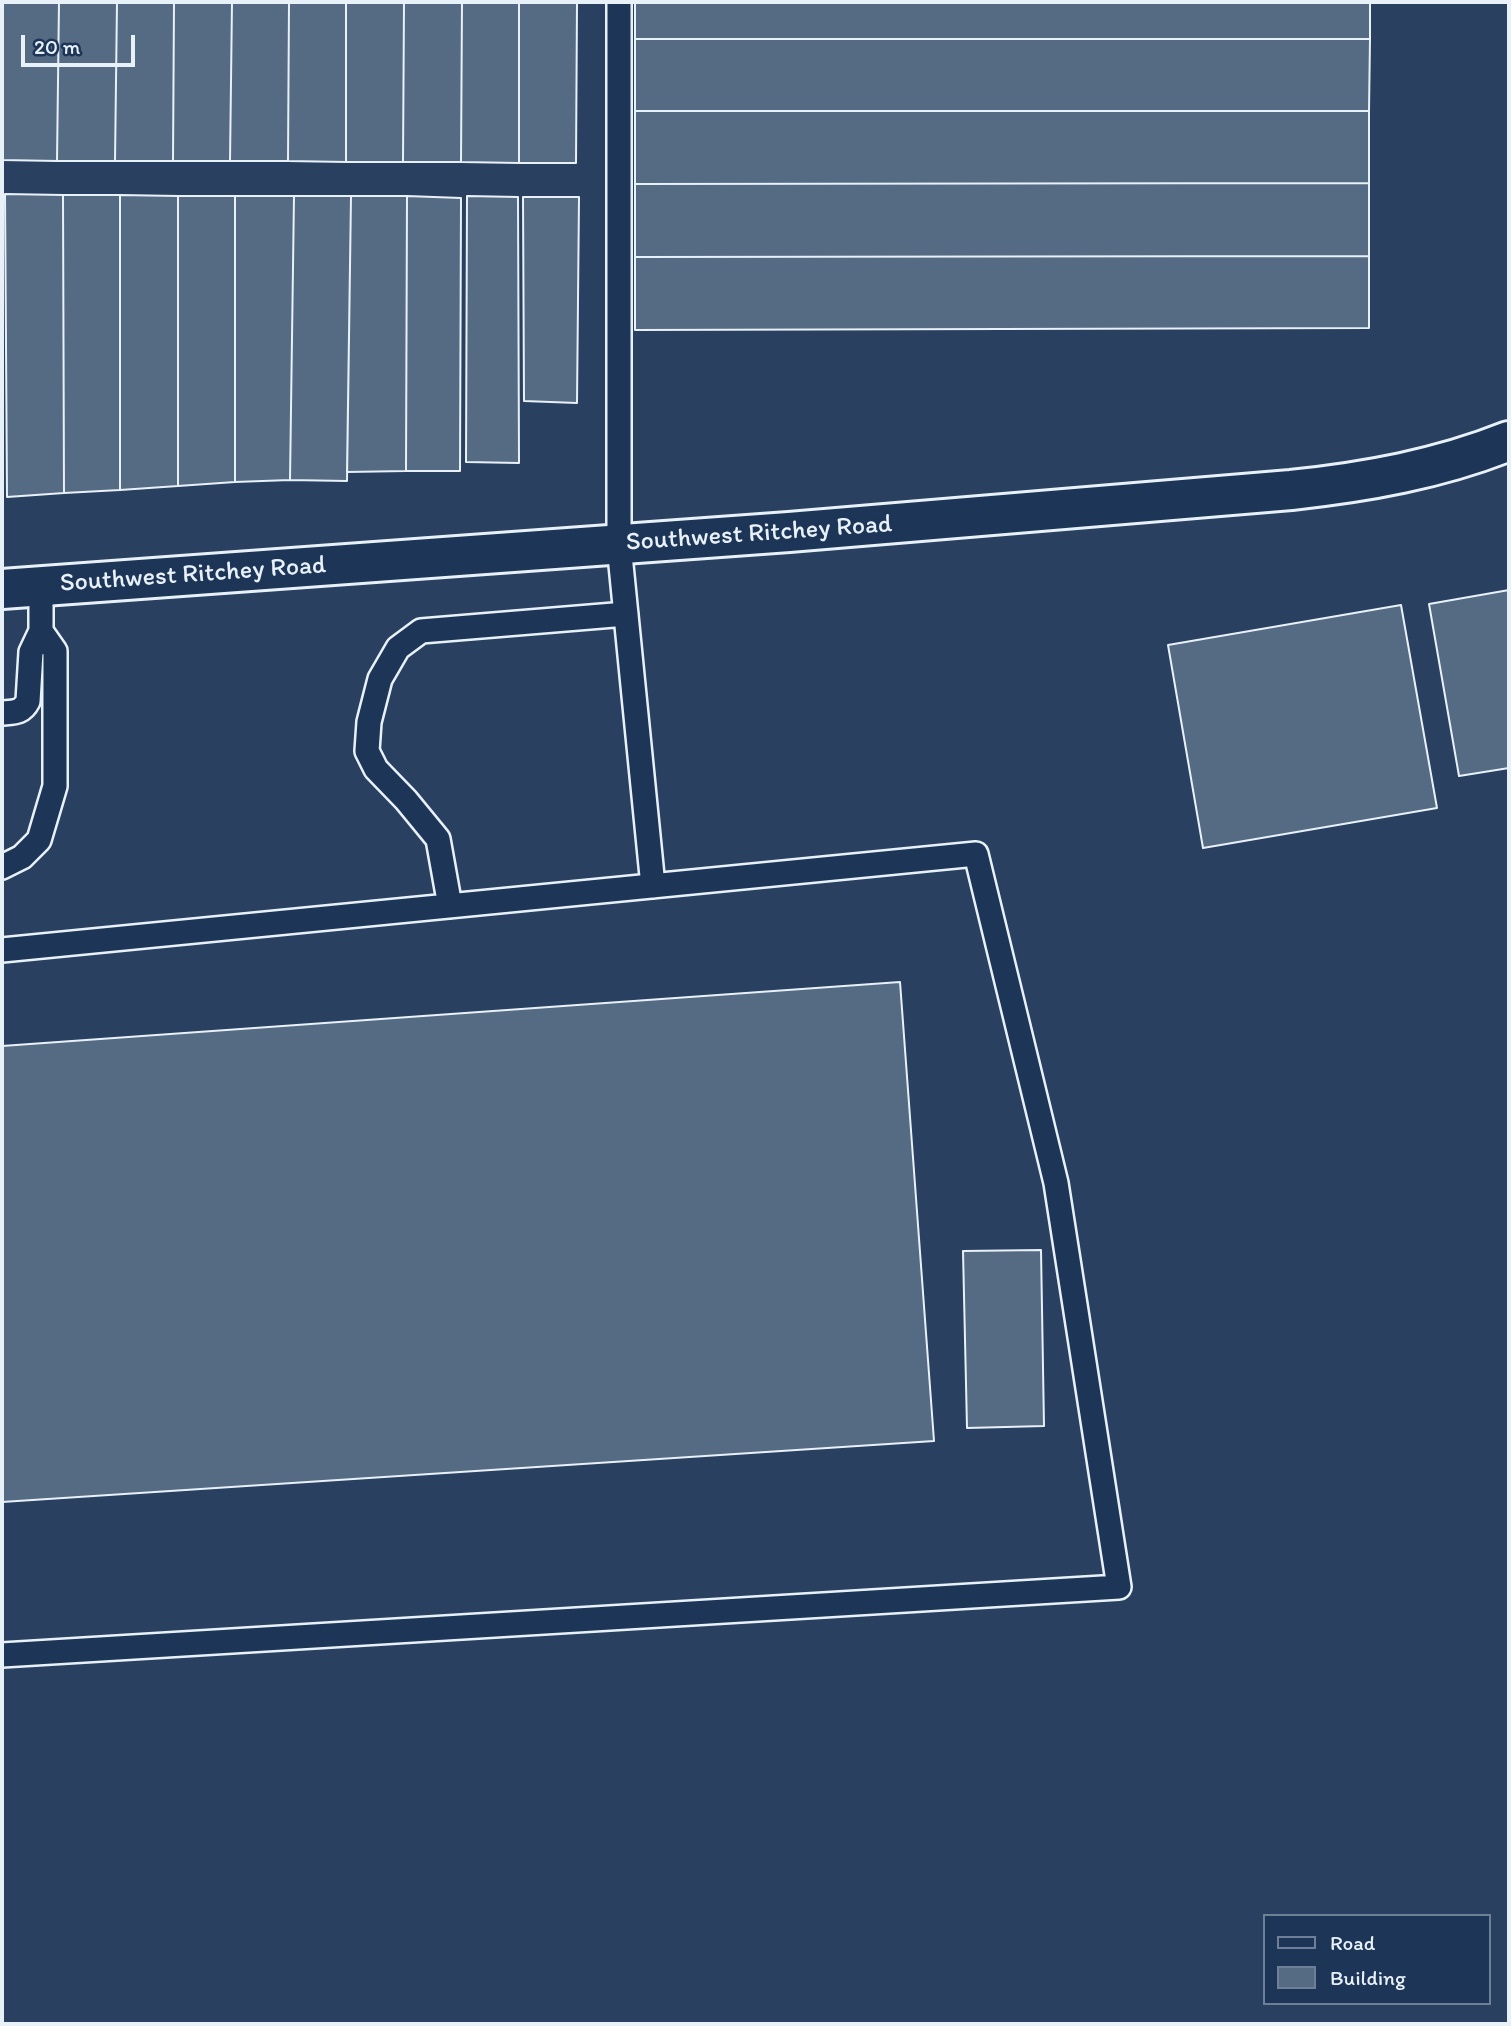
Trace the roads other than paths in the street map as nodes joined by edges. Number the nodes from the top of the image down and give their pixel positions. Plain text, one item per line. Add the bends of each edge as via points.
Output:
1 (619, 2) edge
2 (1509, 442) edge
3 (620, 545) junction
4 (41, 586) junction
5 (2, 589) edge
6 (626, 614) junction
7 (41, 631) junction
8 (2, 713) edge
9 (2, 867) edge
10 (653, 886) junction
11 (450, 906) junction
12 (2, 950) edge
13 (2, 1655) edge

1 - 3 lane
2 - 3 street, Southwest Ritchey Road via 1426,469 1341,485
3 - 4 street, Southwest Ritchey Road
3 - 6 lane
4 - 5 street, Southwest Ritchey Road
4 - 7 lane
6 - 10 lane
6 - 11 lane via 421,631 398,648 380,679 367,751 376,769 438,839
7 - 8 lane via 31,652 28,701 18,712
7 - 9 lane via 55,651 55,786 39,840 22,857
10 - 11 lane
10 - 13 lane via 976,854 1056,1183 1119,1587
11 - 12 lane

